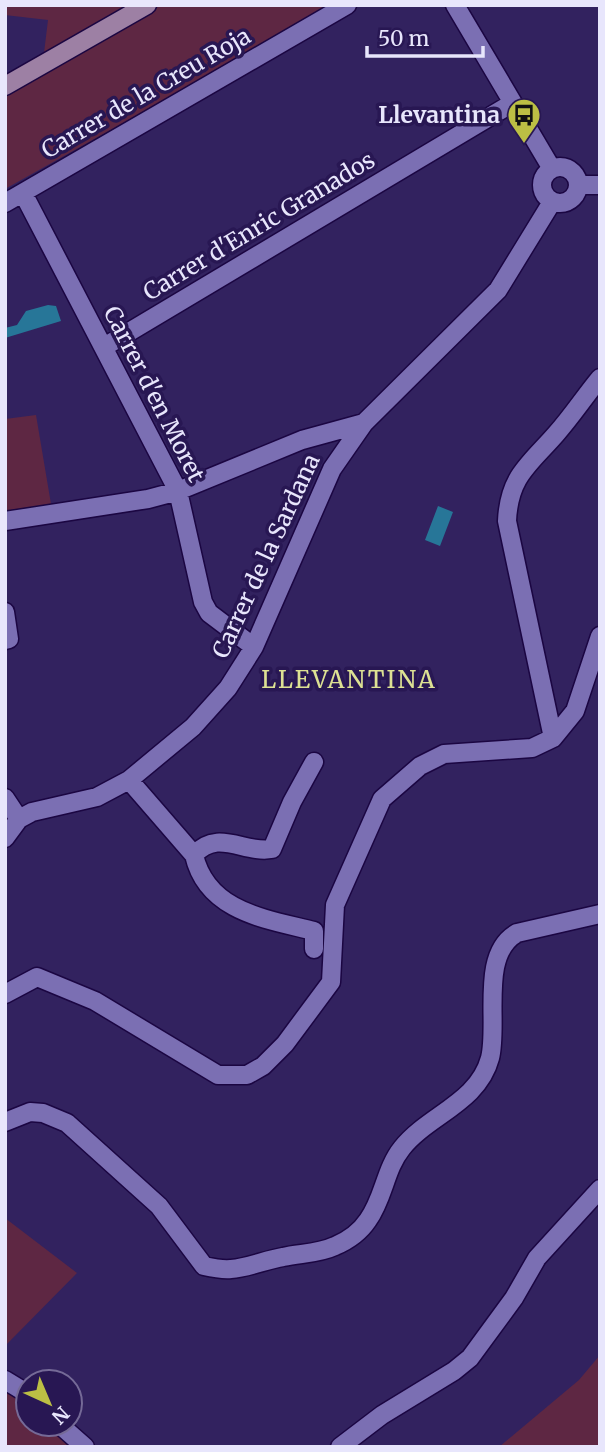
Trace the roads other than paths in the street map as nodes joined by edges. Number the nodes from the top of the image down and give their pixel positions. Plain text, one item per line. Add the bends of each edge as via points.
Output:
1 (147, 5) edge
2 (347, 5) edge
3 (455, 5) edge
4 (5, 86) edge
5 (511, 104) junction
6 (552, 169) junction
7 (600, 185) edge
8 (578, 186) junction
9 (23, 193) junction
10 (5, 202) edge
11 (552, 202) junction
12 (104, 348) junction
13 (600, 378) edge
14 (364, 423) junction
15 (178, 491) junction
16 (5, 521) edge
17 (5, 612) edge
18 (600, 636) edge
19 (5, 640) edge
20 (254, 648) junction
21 (554, 738) junction
22 (314, 762) dead end
23 (128, 780) junction
24 (5, 798) edge
25 (19, 819) junction
26 (5, 838) edge
27 (194, 855) junction
28 (600, 914) edge
29 (314, 949) dead end
30 (5, 994) edge
31 (5, 1122) edge
32 (600, 1189) edge
33 (340, 1447) edge

1 - 4 main road
2 - 9 street, Carrer de la Creu Roja
3 - 5 street
5 - 6 street
5 - 12 street, Carrer d'Enric Granados
6 - 8 street via 568,169
6 - 11 street via 542,182 542,190
7 - 8 street
8 - 11 street via 570,200
9 - 10 street, Carrer de la Creu Roja
9 - 12 street, Carrer d'en Moret
11 - 14 street, Carrer de la Sardana via 498,290
12 - 15 street, Carrer d'en Moret
13 - 21 street via 524,466 509,494 507,521
14 - 15 street via 302,440
14 - 20 street, Carrer de la Sardana via 331,469
15 - 16 street
15 - 20 street, Carrer d'en Moret via 203,602 209,613
17 - 19 street via 9,639
18 - 21 street via 575,711
20 - 23 street, Carrer de la Sardana via 228,688 193,727
21 - 30 street via 532,748 444,754 421,766 383,799 335,905 331,982 285,1044 247,1076 218,1075 95,1001 53,982 37,977
22 - 27 street via 272,849 214,842
23 - 25 street, Carrer de la Sardana via 97,797
23 - 27 street
24 - 25 street
25 - 26 street
27 - 29 street via 197,868 235,910 314,931
28 - 31 street via 508,938 496,972 490,1058 481,1078 468,1095 400,1149 368,1222 333,1247 231,1269 204,1266 159,1206 66,1123 30,1112
32 - 33 street via 537,1258 470,1358

